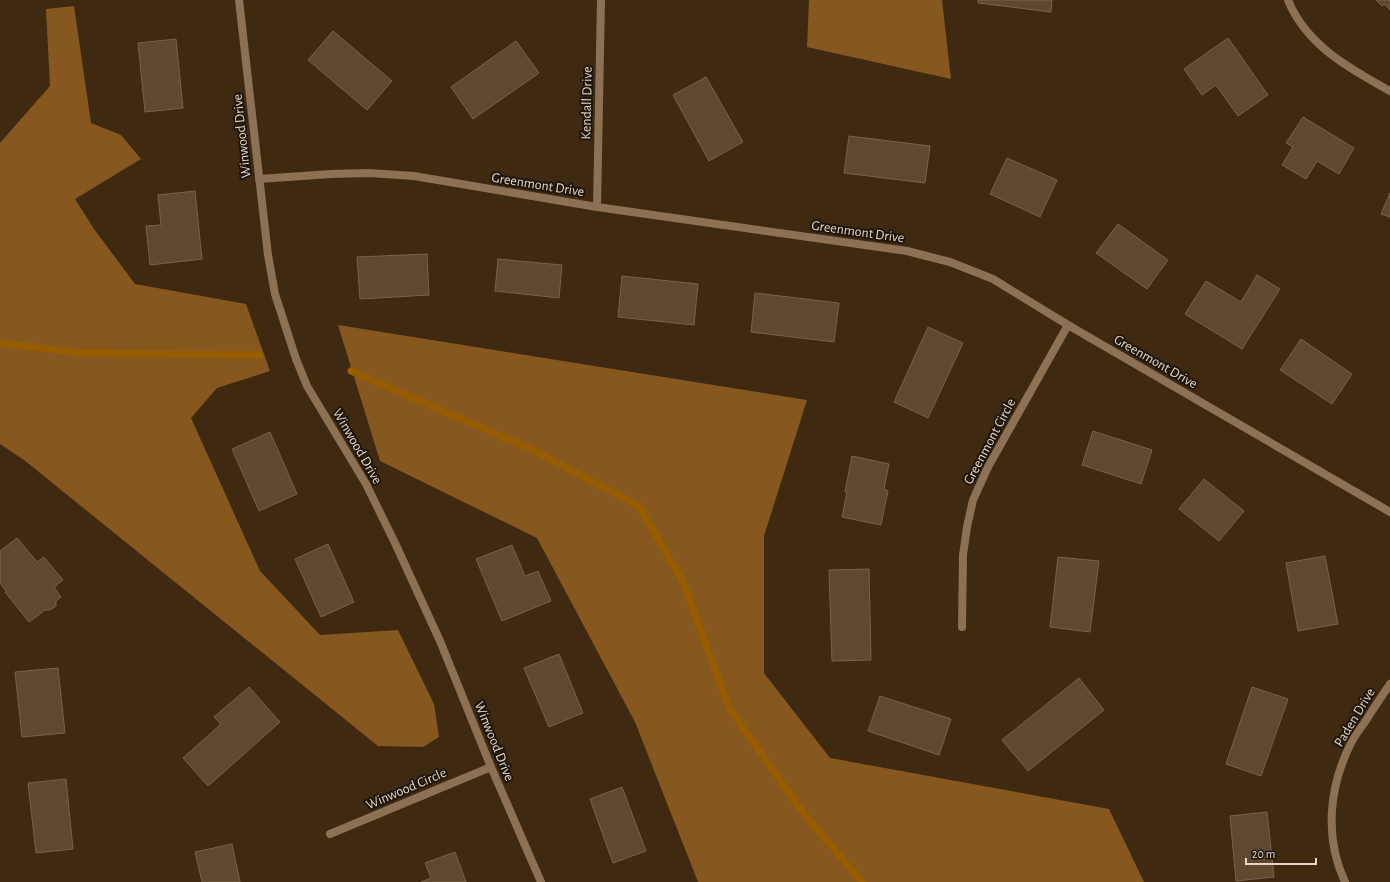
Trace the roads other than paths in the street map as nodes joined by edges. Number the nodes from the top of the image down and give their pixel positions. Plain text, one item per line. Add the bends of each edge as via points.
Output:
1 (239, 0) edge
2 (601, 0) edge
3 (1288, 0) edge
4 (1390, 91) edge
5 (259, 179) junction
6 (597, 207) junction
7 (1068, 325) junction
8 (1390, 512) edge
9 (962, 627) dead end
10 (1390, 684) edge
11 (491, 767) junction
12 (330, 834) dead end
13 (541, 882) edge
14 (1345, 882) edge

1 - 5 street, Winwood Drive
2 - 6 street, Kendall Drive
3 - 4 street via 1307,31 1330,55
5 - 6 street, Greenmont Drive via 369,173 414,176
5 - 11 street, Winwood Drive via 275,294 307,386 366,484 395,543 440,641
6 - 7 street, Greenmont Drive via 907,251 950,262 993,280
7 - 8 street, Greenmont Drive
7 - 9 street, Greenmont Circle via 988,467 973,500 962,555
10 - 14 street, Paden Drive via 1351,742 1338,775 1332,804 1332,828 1334,853
11 - 12 street, Winwood Circle
11 - 13 street, Winwood Drive

